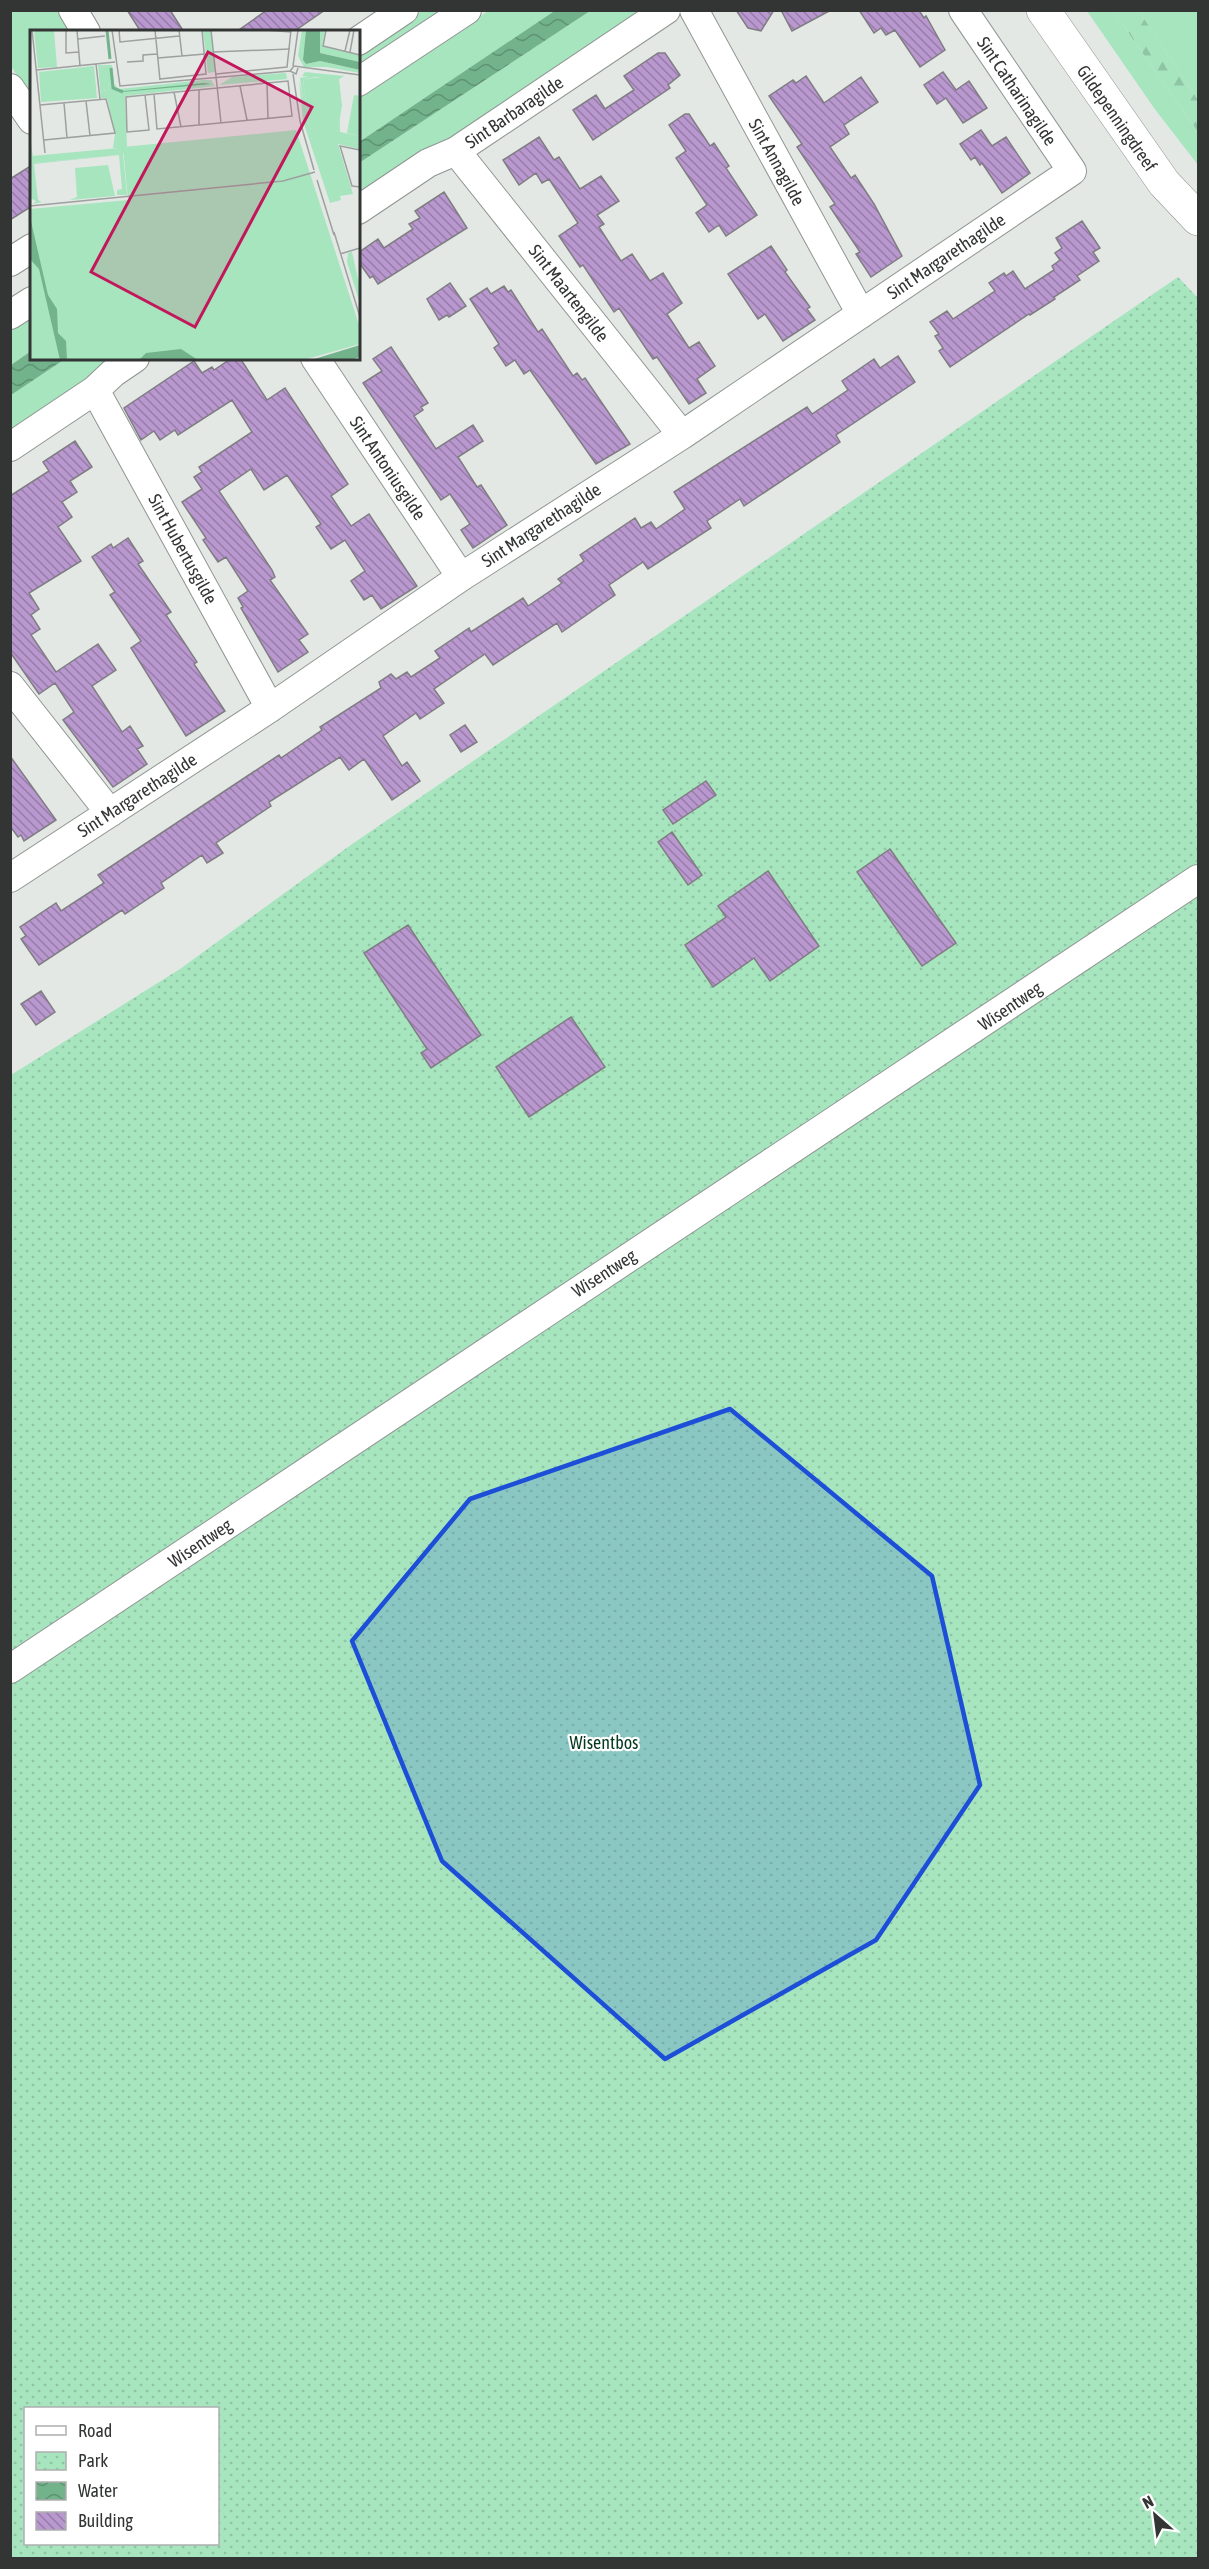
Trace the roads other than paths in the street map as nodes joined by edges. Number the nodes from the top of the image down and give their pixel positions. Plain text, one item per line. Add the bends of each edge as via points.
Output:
1 (73, 10) edge
2 (404, 10) edge
3 (467, 10) edge
4 (666, 10) edge
5 (694, 10) edge
6 (963, 10) edge
7 (1043, 10) edge
8 (86, 30) edge
9 (360, 40) edge
10 (360, 81) edge
11 (10, 88) edge
12 (30, 117) edge
13 (456, 151) junction
14 (1072, 171) joint
15 (360, 209) edge
16 (1198, 219) edge
17 (30, 249) edge
18 (10, 262) edge
19 (30, 302) edge
20 (861, 314) junction
21 (10, 315) edge
22 (132, 360) edge
23 (316, 360) edge
24 (95, 390) junction
25 (682, 435) junction
26 (10, 447) edge
27 (461, 577) junction
28 (10, 686) edge
29 (270, 708) junction
30 (110, 813) junction
31 (10, 878) edge
32 (1198, 879) edge
33 (10, 1669) edge

1 - 8 street
2 - 9 street
3 - 10 street
4 - 13 street, Sint Barbaragilde
5 - 20 street, Sint Annagilde
6 - 14 street, Sint Catharinagilde
7 - 16 main road, Gildepenningdreef via 1164,183
11 - 12 street
13 - 15 street, Sint Barbaragilde via 428,164
13 - 25 street, Sint Maartengilde
14 - 20 street, Sint Margarethagilde
17 - 18 street
19 - 21 street
20 - 25 street, Sint Margarethagilde
22 - 24 street
23 - 27 street, Sint Antoniusgilde
24 - 26 street
24 - 29 street, Sint Hubertusgilde
25 - 27 street, Sint Margarethagilde
27 - 29 street, Sint Margarethagilde
28 - 30 street
29 - 30 street, Sint Margarethagilde
30 - 31 street, Sint Margarethagilde
32 - 33 street, Wisentweg

